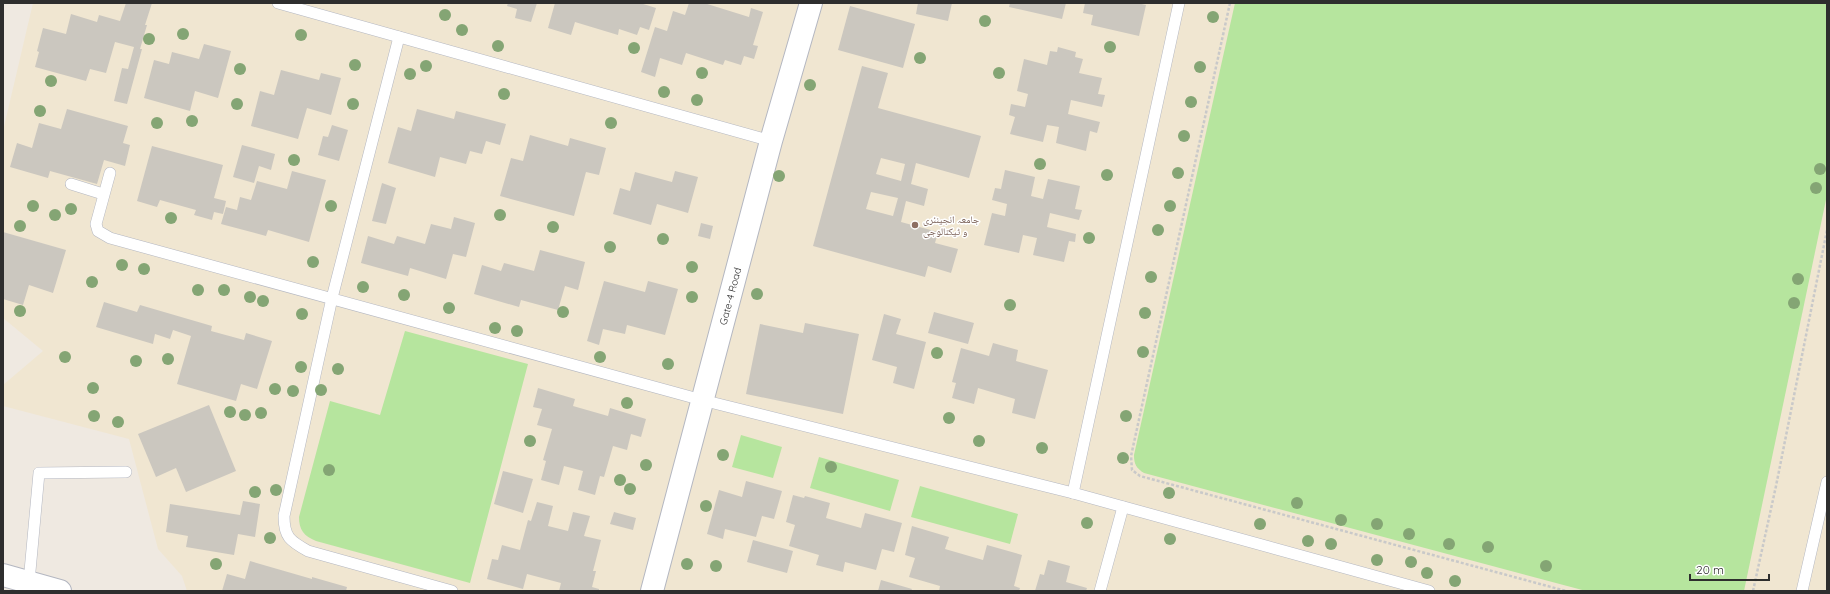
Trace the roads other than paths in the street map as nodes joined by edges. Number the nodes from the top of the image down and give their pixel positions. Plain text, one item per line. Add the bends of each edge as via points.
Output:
1 (278, 3) edge
2 (811, 3) edge
3 (1179, 3) edge
4 (399, 37) junction
5 (771, 141) junction
6 (110, 173) dead end
7 (72, 184) dead end
8 (103, 194) junction
9 (332, 298) junction
10 (702, 400) junction
11 (126, 472) dead end
12 (1827, 482) edge
13 (1073, 493) junction
14 (1123, 508) junction
15 (3, 576) edge
16 (29, 582) junction
17 (60, 591) edge
18 (452, 591) edge
19 (652, 591) edge
20 (1100, 591) edge
21 (1429, 591) edge
22 (1802, 591) edge

1 - 4 lane
2 - 5 street, Gate-4 Road
3 - 13 lane
4 - 5 lane
4 - 9 lane
5 - 10 street, Gate-4 Road
6 - 8 lane
7 - 8 lane
8 - 9 lane via 96,224 98,231 103,235
9 - 10 lane
9 - 18 lane via 284,516 284,530 293,543 308,551
10 - 13 lane
10 - 19 street, Gate-4 Road
11 - 16 lane via 39,473
12 - 22 lane
13 - 14 lane
14 - 20 lane
14 - 21 lane
15 - 16 street
16 - 17 street

